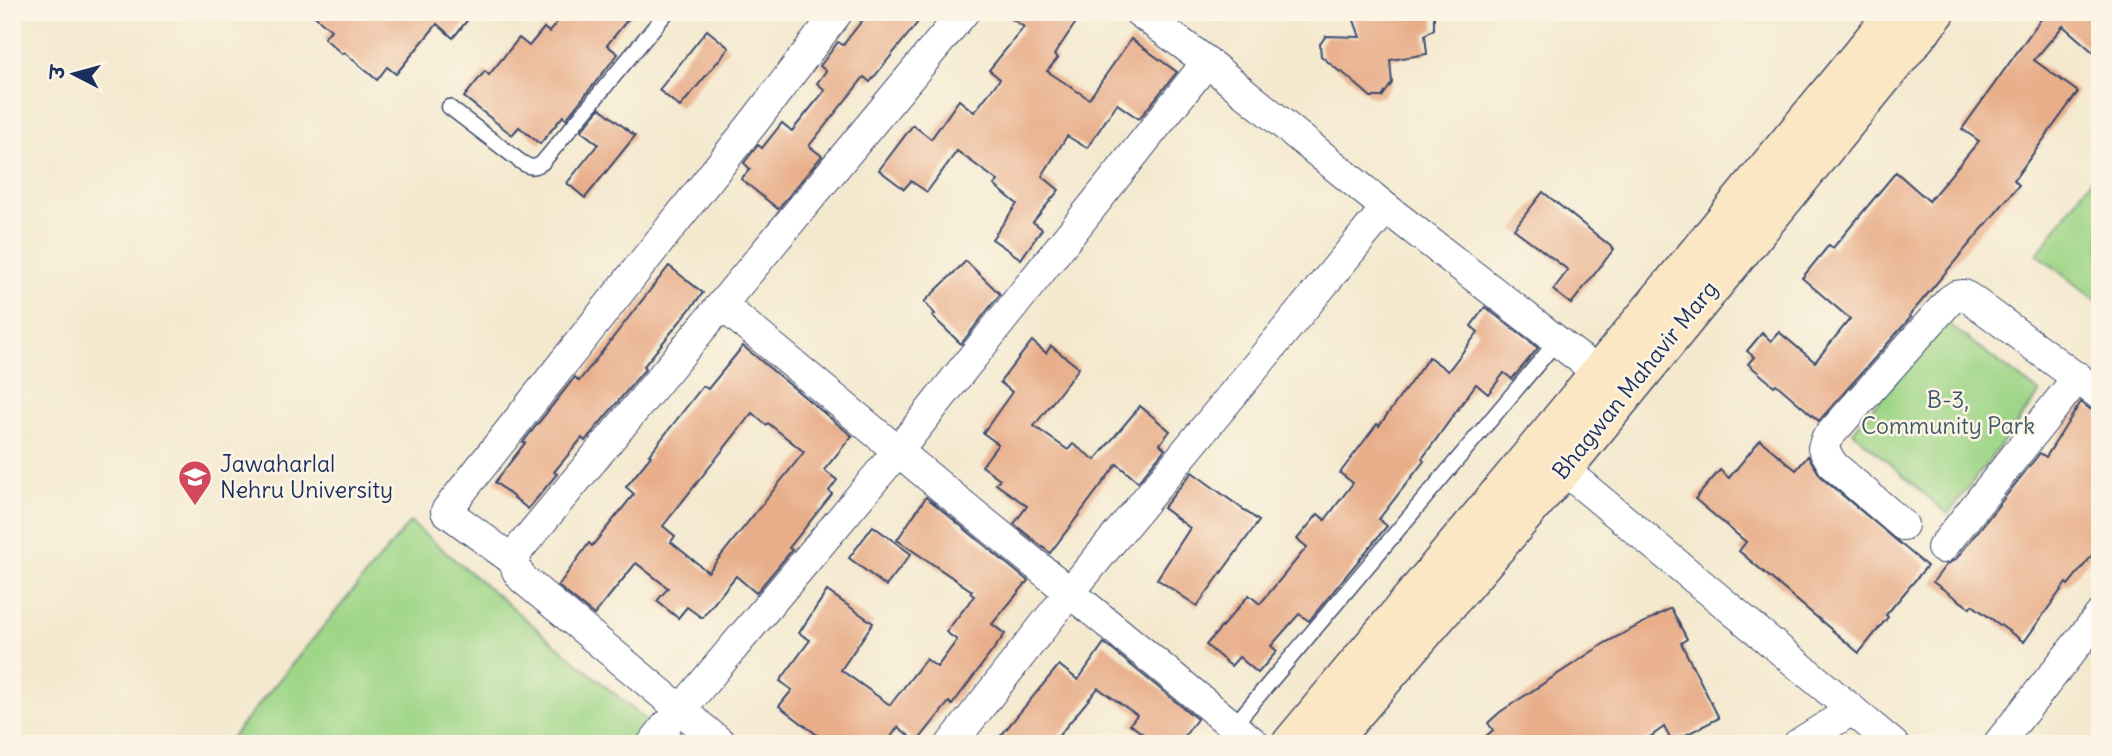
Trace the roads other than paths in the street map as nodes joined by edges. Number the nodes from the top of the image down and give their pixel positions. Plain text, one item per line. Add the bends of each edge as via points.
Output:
1 (667, 12) edge
2 (838, 12) edge
3 (964, 12) edge
4 (1139, 12) edge
5 (1919, 14) edge
6 (1207, 62) junction
7 (449, 107) dead end
8 (1386, 208) junction
9 (722, 304) junction
10 (1557, 341) junction
11 (1613, 380) junction
12 (2089, 386) edge
13 (898, 451) junction
14 (1548, 460) junction
15 (1903, 525) dead end
16 (1942, 548) dead end
17 (513, 561) junction
18 (1070, 592) junction
19 (2100, 615) edge
20 (1853, 710) junction
21 (666, 727) edge
22 (1235, 738) edge
23 (722, 744) edge
24 (951, 744) edge
25 (1291, 744) edge
26 (1328, 744) edge
27 (1798, 744) edge
28 (1893, 744) edge
29 (1998, 744) edge

1 - 7 lane via 536,167 521,162
2 - 17 street via 446,511
3 - 9 street
4 - 6 street
5 - 11 street, Bhagwan Mahavir Marg
6 - 8 street
6 - 13 street
8 - 10 street
8 - 18 street
9 - 13 street
9 - 17 street
10 - 11 street
10 - 22 lane
11 - 14 street, Bhagwan Mahavir Marg
12 - 15 street via 1965,295 1950,300 1826,439 1823,448 1833,465
12 - 16 street
13 - 18 street
13 - 21 street
14 - 20 street
14 - 25 street, Bhagwan Mahavir Marg
14 - 26 street, Bhagwan Mahavir Marg
17 - 21 street via 523,579
18 - 22 street
18 - 24 street
19 - 29 street
20 - 27 street
20 - 28 street
21 - 23 street

